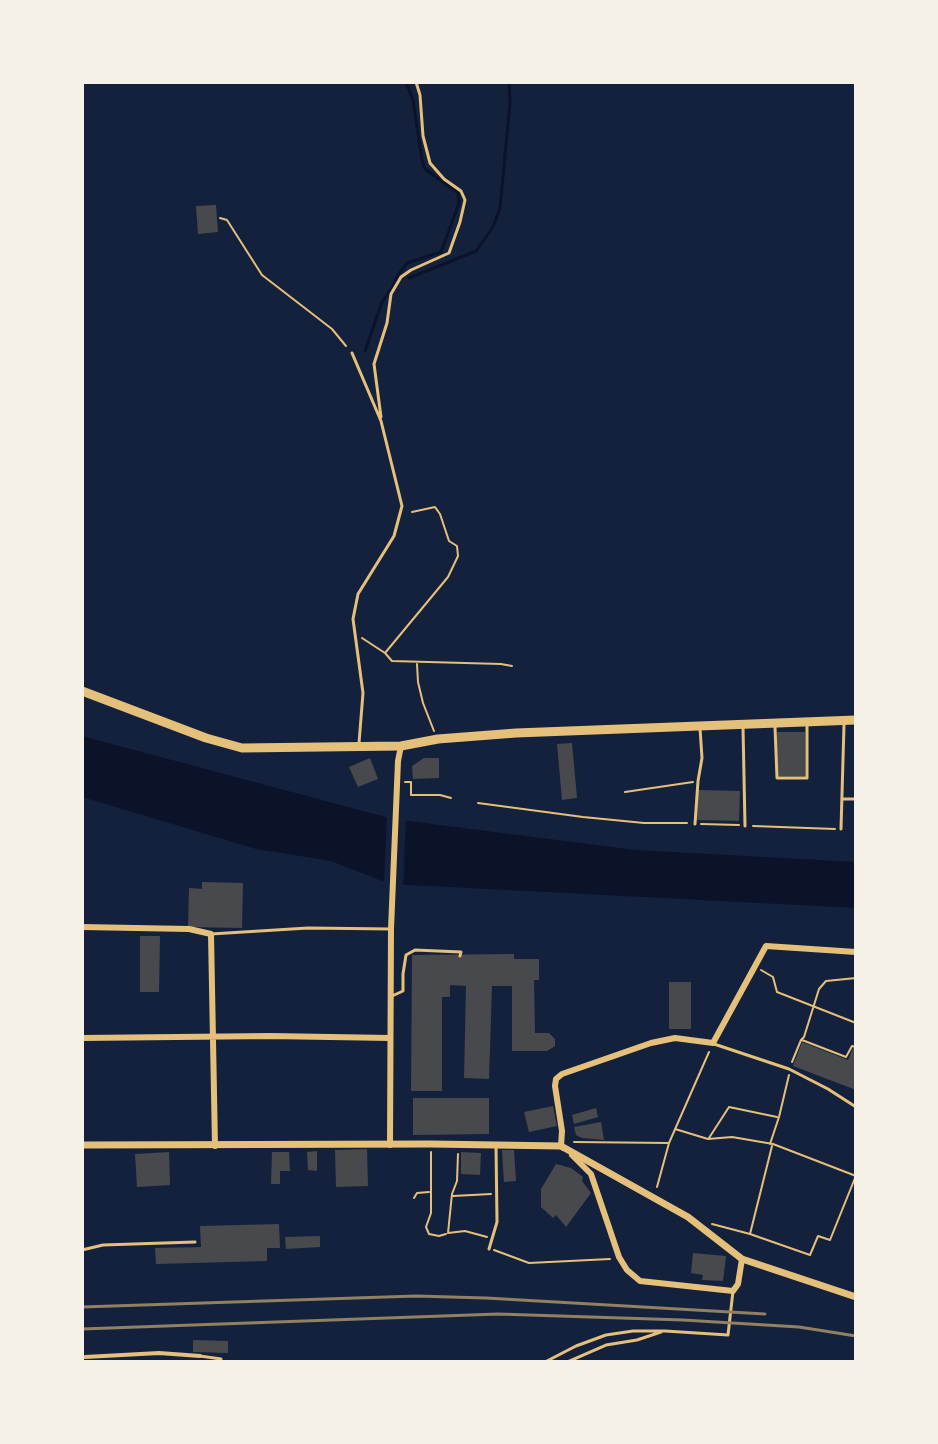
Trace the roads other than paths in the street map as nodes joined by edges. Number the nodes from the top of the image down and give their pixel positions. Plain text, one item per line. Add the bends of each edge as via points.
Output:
1 (416, 82) edge
2 (352, 353) road end
3 (381, 421) junction
4 (82, 691) edge
5 (856, 720) edge
6 (844, 721) junction
7 (807, 722) junction
8 (743, 723) junction
9 (775, 723) junction
10 (700, 725) junction
11 (359, 746) junction
12 (401, 746) junction
13 (842, 799) junction
14 (856, 799) edge
15 (695, 824) road end
16 (745, 826) road end
17 (841, 829) road end
18 (82, 927) edge
19 (391, 929) junction
20 (211, 934) junction
21 (856, 952) edge
22 (460, 956) dead end
23 (390, 996) junction
24 (213, 1037) junction
25 (82, 1038) edge
26 (390, 1038) junction
27 (713, 1043) junction
28 (856, 1107) edge
29 (82, 1145) edge
30 (390, 1145) junction
31 (496, 1145) junction
32 (215, 1146) junction
33 (561, 1146) junction
34 (195, 1242) dead end
35 (489, 1249) road end
36 (82, 1250) edge
37 (742, 1259) junction
38 (733, 1291) junction
39 (856, 1297) edge
40 (665, 1331) junction
41 (200, 1356) joint
42 (88, 1358) edge
43 (219, 1362) edge
44 (545, 1362) edge
45 (567, 1362) edge

1 - 3 lane via 430,163 465,200 449,253 401,277 391,294 374,364
2 - 3 lane
3 - 11 lane via 402,506 394,536 358,594 353,619 363,693
4 - 11 main road via 242,748
5 - 6 main road
6 - 7 main road
6 - 13 lane
7 - 9 main road
7 - 9 lane via 807,778 777,778
8 - 9 main road
8 - 10 main road
8 - 16 lane
10 - 12 main road via 516,733
10 - 15 lane
11 - 12 main road
12 - 19 street
13 - 14 lane
13 - 17 lane
18 - 20 street
19 - 20 lane
19 - 23 street
20 - 24 street
21 - 27 street via 766,946
22 - 23 lane via 461,952 415,950 406,955 403,991
23 - 26 street
24 - 25 street
24 - 26 street
24 - 32 street
26 - 30 street
27 - 28 lane via 789,1069
27 - 33 street via 675,1038 562,1074 555,1086
29 - 32 street
30 - 31 street
30 - 32 street
31 - 33 street
31 - 35 lane via 497,1222
33 - 37 street via 688,1217
33 - 38 street via 591,1174 619,1257 640,1281
34 - 36 lane
37 - 38 street
37 - 39 street
38 - 40 lane via 728,1335
40 - 44 lane via 606,1335
40 - 45 lane via 606,1345
41 - 42 street
41 - 43 lane

